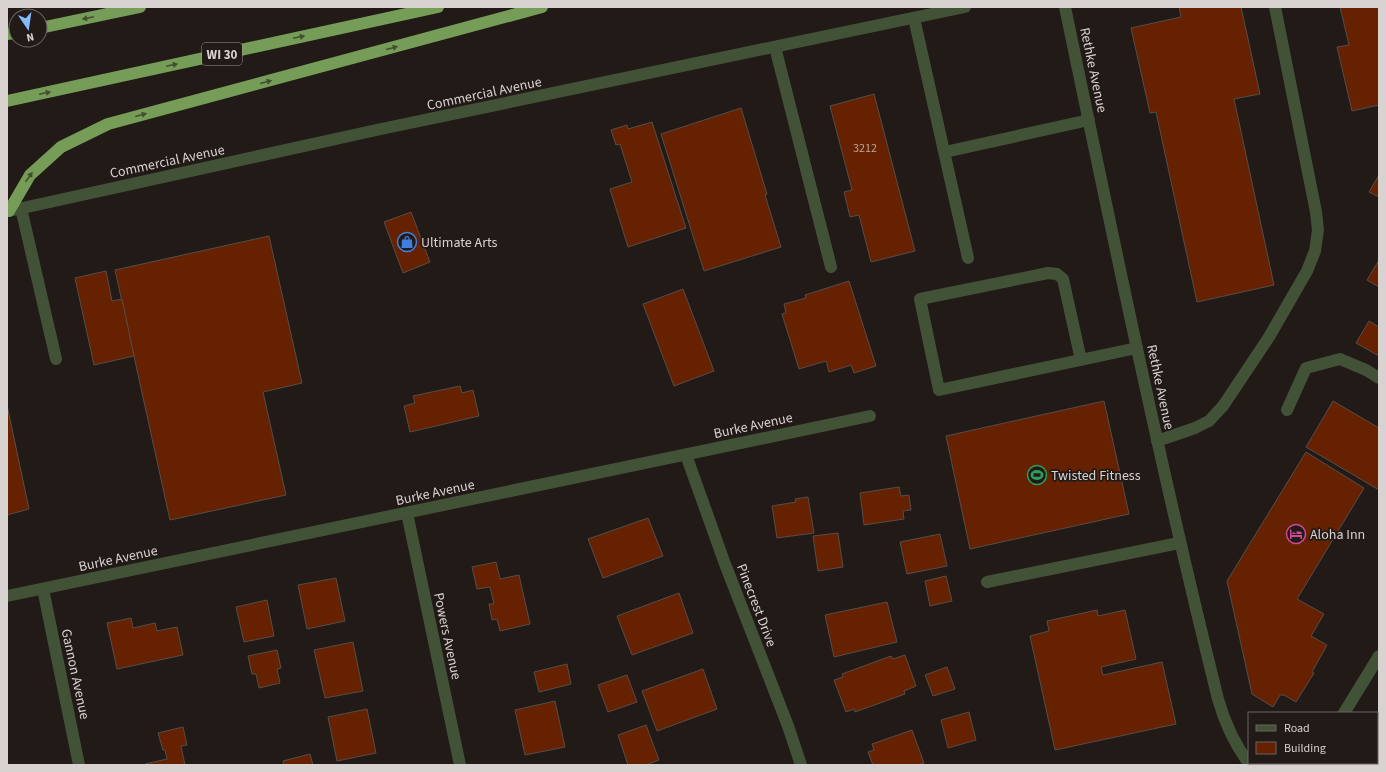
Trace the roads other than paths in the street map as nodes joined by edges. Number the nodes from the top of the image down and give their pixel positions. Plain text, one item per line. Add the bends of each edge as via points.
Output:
1 (140, 7) edge
2 (438, 7) edge
3 (542, 7) edge
4 (965, 7) edge
5 (1065, 7) edge
6 (1275, 7) edge
7 (914, 18) junction
8 (48, 26) edge
9 (775, 47) junction
10 (7, 101) edge
11 (1089, 120) junction
12 (945, 152) junction
13 (15, 209) junction
14 (968, 258) dead end
15 (831, 267) dead end
16 (1137, 348) junction
17 (56, 359) dead end
18 (1081, 360) junction
19 (1379, 378) edge
20 (1287, 410) dead end
21 (870, 416) dead end
22 (1157, 442) junction
23 (686, 455) junction
24 (407, 513) junction
25 (1179, 543) junction
26 (987, 582) dead end
27 (43, 589) junction
28 (7, 596) edge
29 (1379, 656) edge
30 (1345, 712) edge
31 (1248, 762) edge
32 (79, 765) edge
33 (460, 765) edge
34 (801, 765) edge

1 -> 8 highway
10 -> 2 highway, WI 30
13 -> 3 highway via 30,175 61,147 108,124
4 - 7 street, Commercial Avenue
5 - 11 street, Rethke Avenue
6 - 22 street via 1316,212 1318,230 1315,251 1268,336 1223,406 1209,421
7 - 9 street, Commercial Avenue
7 - 12 street
9 - 13 street, Commercial Avenue
9 - 15 street
11 - 12 street
11 - 16 street, Rethke Avenue
12 - 14 street
13 - 17 street
16 - 18 street
16 - 22 street, Rethke Avenue
18 - 18 street via 939,390 920,299 1048,273 1057,274 1063,279
19 - 20 street via 1340,359 1306,368
21 - 23 street, Burke Avenue
22 - 25 street, Rethke Avenue
23 - 24 street, Burke Avenue
23 - 34 street, Pinecrest Drive
24 - 27 street, Burke Avenue
24 - 33 street, Powers Avenue
25 - 26 street
25 - 31 street, Rethke Avenue via 1224,721
27 - 28 street, Burke Avenue
27 - 32 street, Gannon Avenue
29 - 30 street

